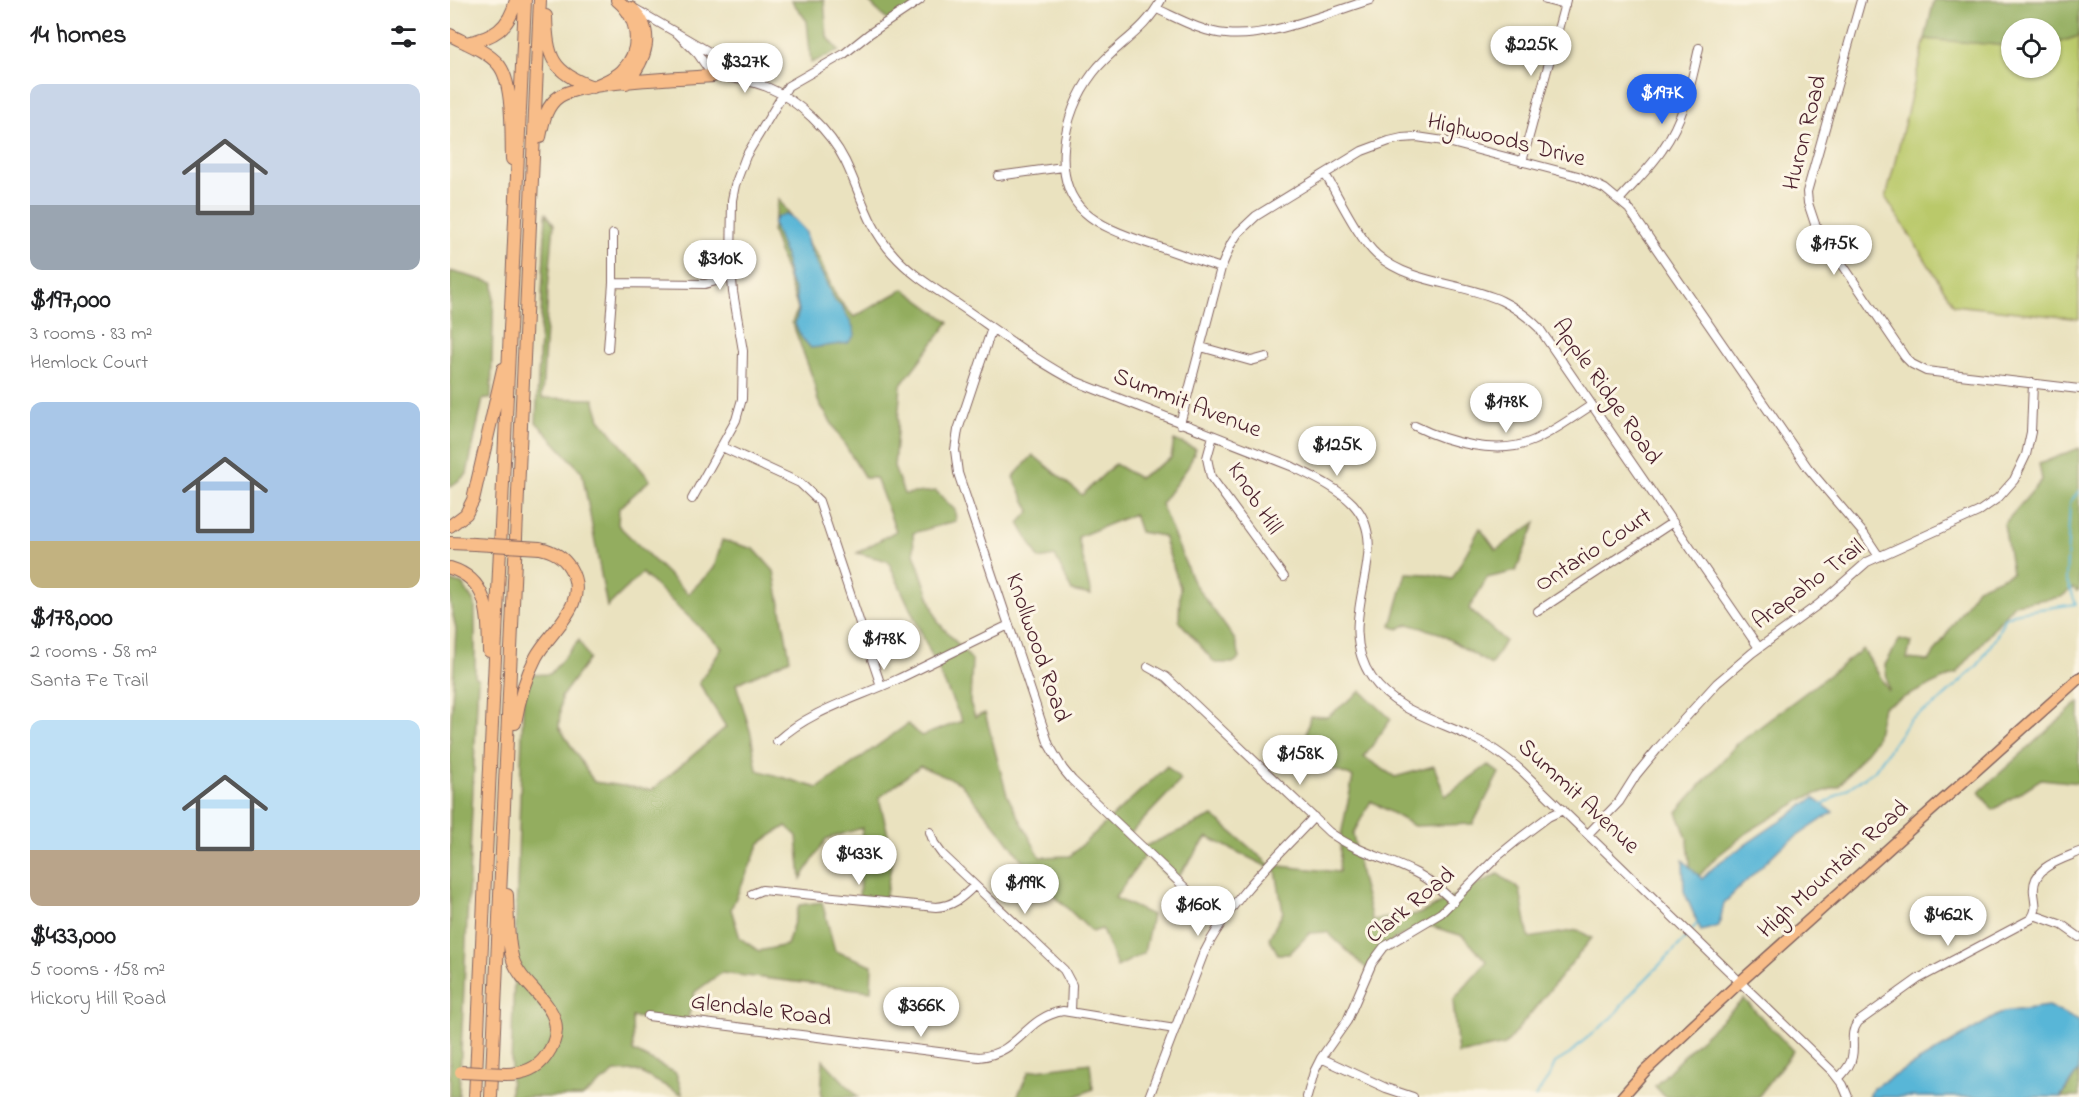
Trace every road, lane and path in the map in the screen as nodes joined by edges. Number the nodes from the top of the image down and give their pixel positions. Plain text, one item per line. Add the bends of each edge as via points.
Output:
1 (516, 0) edge
2 (525, 0) edge
3 (540, 0) edge
4 (546, 0) edge
5 (921, 0) edge
6 (1161, 0) edge
7 (1370, 0) edge
8 (1546, 0) edge
9 (1861, 0) edge
10 (622, 2) edge
11 (1565, 3) edge
12 (1156, 9) junction
13 (676, 33) junction
14 (450, 35) edge
15 (466, 43) junction
16 (1699, 48) dead end
17 (713, 76) junction
18 (626, 83) junction
19 (593, 87) junction
20 (768, 88) junction
21 (783, 97) junction
22 (1522, 162) junction
23 (1063, 167) junction
24 (1325, 174) junction
25 (998, 176) dead end
26 (1619, 200) junction
27 (613, 234) dead end
28 (531, 237) junction
29 (514, 256) junction
30 (1221, 268) junction
31 (731, 277) junction
32 (613, 283) junction
33 (512, 314) junction
34 (992, 328) junction
35 (1201, 347) junction
36 (608, 349) dead end
37 (1266, 357) dead end
38 (2033, 383) junction
39 (2079, 388) edge
40 (1592, 405) junction
41 (1180, 424) junction
42 (1415, 426) dead end
43 (1213, 436) junction
44 (722, 447) junction
45 (692, 499) dead end
46 (1673, 522) junction
47 (450, 526) edge
48 (450, 543) edge
49 (1878, 555) junction
50 (450, 568) edge
51 (1284, 577) dead end
52 (1538, 612) dead end
53 (1009, 625) junction
54 (1759, 648) junction
55 (1148, 667) dead end
56 (2079, 678) edge
57 (880, 686) junction
58 (777, 741) dead end
59 (506, 768) junction
60 (490, 771) junction
61 (1563, 810) junction
62 (1314, 818) junction
63 (503, 828) junction
64 (930, 832) dead end
65 (1588, 833) junction
66 (2079, 852) edge
67 (974, 886) junction
68 (752, 894) dead end
69 (1454, 902) junction
70 (2034, 915) junction
71 (1221, 922) junction
72 (2079, 937) edge
73 (1740, 982) junction
74 (1071, 1011) junction
75 (648, 1016) dead end
76 (1175, 1029) junction
77 (493, 1056) junction
78 (1321, 1058) junction
79 (455, 1071) edge
80 (1839, 1078) junction
81 (475, 1097) edge
82 (491, 1097) edge
83 (498, 1097) edge
84 (1149, 1097) edge
85 (1307, 1097) edge
86 (1413, 1097) edge
87 (1622, 1097) edge
88 (1848, 1097) edge

1 - 15 highway via 510,16 497,32
2 - 29 highway
3 - 28 highway
4 - 19 highway via 548,41 554,60 571,79
5 - 21 street via 838,59 788,86
6 - 12 street
7 - 12 street via 1265,32 1239,35 1211,32
8 - 11 street
9 - 38 street, Huron Road via 1807,192 1811,215 1912,364 1926,371
10 - 13 street, Summit Avenue
10 - 18 highway via 641,18 646,40 641,63
10 - 19 highway via 636,29 634,51 619,73
11 - 22 street
12 - 23 street via 1142,29 1104,61 1085,84 1068,126
13 - 17 street, Summit Avenue
13 - 20 street, Summit Avenue
14 - 15 highway
15 - 29 highway via 498,64 507,83
16 - 26 street via 1685,104 1672,134 1652,164
17 - 18 highway
17 - 20 street, Summit Avenue
18 - 19 highway
19 - 28 highway via 559,97 546,114 539,138
20 - 21 street, Summit Avenue
21 - 31 street via 746,156 735,185
21 - 34 street, Summit Avenue via 806,113 837,147 873,228 893,254
22 - 24 street, Highwoods Drive via 1417,137 1375,145
22 - 26 street, Highwoods Drive via 1578,176
23 - 25 street
23 - 30 street via 1072,199 1094,221
24 - 30 street, Highwoods Drive via 1246,224 1231,244
24 - 40 street, Apple Ridge Road via 1376,254 1397,269 1515,308 1549,339
26 - 49 street, Highwoods Drive via 1640,222 1808,468
27 - 32 street
28 - 59 highway
29 - 33 highway
30 - 35 street, Highwoods Drive
31 - 32 street via 705,284
31 - 44 street via 743,351 743,387 740,410
32 - 36 street
33 - 47 highway via 474,500 466,514
33 - 60 highway
34 - 41 street, Summit Avenue via 1077,382
34 - 53 street, Knollwood Road via 958,430 955,461
35 - 37 street via 1251,361
35 - 41 street, Highwoods Drive
38 - 39 street, Huron Road
38 - 49 street, Arapaho Trail via 2028,449 2007,490 1978,512
40 - 42 street via 1541,437 1506,448 1433,435
40 - 46 street, Apple Ridge Road
41 - 43 street, Summit Avenue
43 - 51 street, Knob Hill via 1207,458 1212,477
43 - 61 street, Summit Avenue via 1299,470 1352,503 1364,520 1369,540 1357,637 1364,664 1373,679 1401,704 1493,748
44 - 45 street
44 - 57 street via 800,483 819,501
46 - 52 street, Ontario Court
46 - 54 street, Apple Ridge Road
48 - 59 highway, bridge via 540,548 559,555 575,580 576,596 571,611 544,643 528,675
49 - 54 street, Arapaho Trail
50 - 60 highway via 474,581 484,601 489,648
53 - 57 street
53 - 71 street, Knollwood Road via 1049,745 1063,769
54 - 65 street, Arapaho Trail via 1718,683 1659,747 1619,802
55 - 62 street via 1167,677
56 - 73 main road, High Mountain Road
57 - 58 street via 817,712
59 - 63 highway
60 - 81 highway
61 - 65 street, Summit Avenue
61 - 69 street, Clark Road via 1520,838
62 - 69 street via 1353,847 1430,881
62 - 71 street via 1248,886
63 - 77 highway
63 - 79 highway, bridge via 513,960 549,1006 555,1029 552,1046 538,1065 525,1072
64 - 67 street via 942,854
65 - 73 street, Summit Avenue
66 - 70 street via 2046,867 2037,876
67 - 68 street via 959,901 944,907 762,890
67 - 74 street via 1064,970 1072,985
69 - 78 street, Clark Road via 1393,940 1377,955 1350,1016
70 - 72 street via 2062,925
70 - 80 street via 2026,923 1941,965 1858,1022 1852,1032 1850,1063
71 - 76 street via 1203,955
73 - 80 street, Summit Avenue
73 - 87 main road, High Mountain Road
74 - 75 street, Glendale Road via 1044,1016 1008,1049 978,1057
74 - 76 street, Glendale Road
76 - 84 street
77 - 82 highway
77 - 83 highway
78 - 85 street, Clark Road
78 - 86 street
80 - 88 street, Summit Avenue

